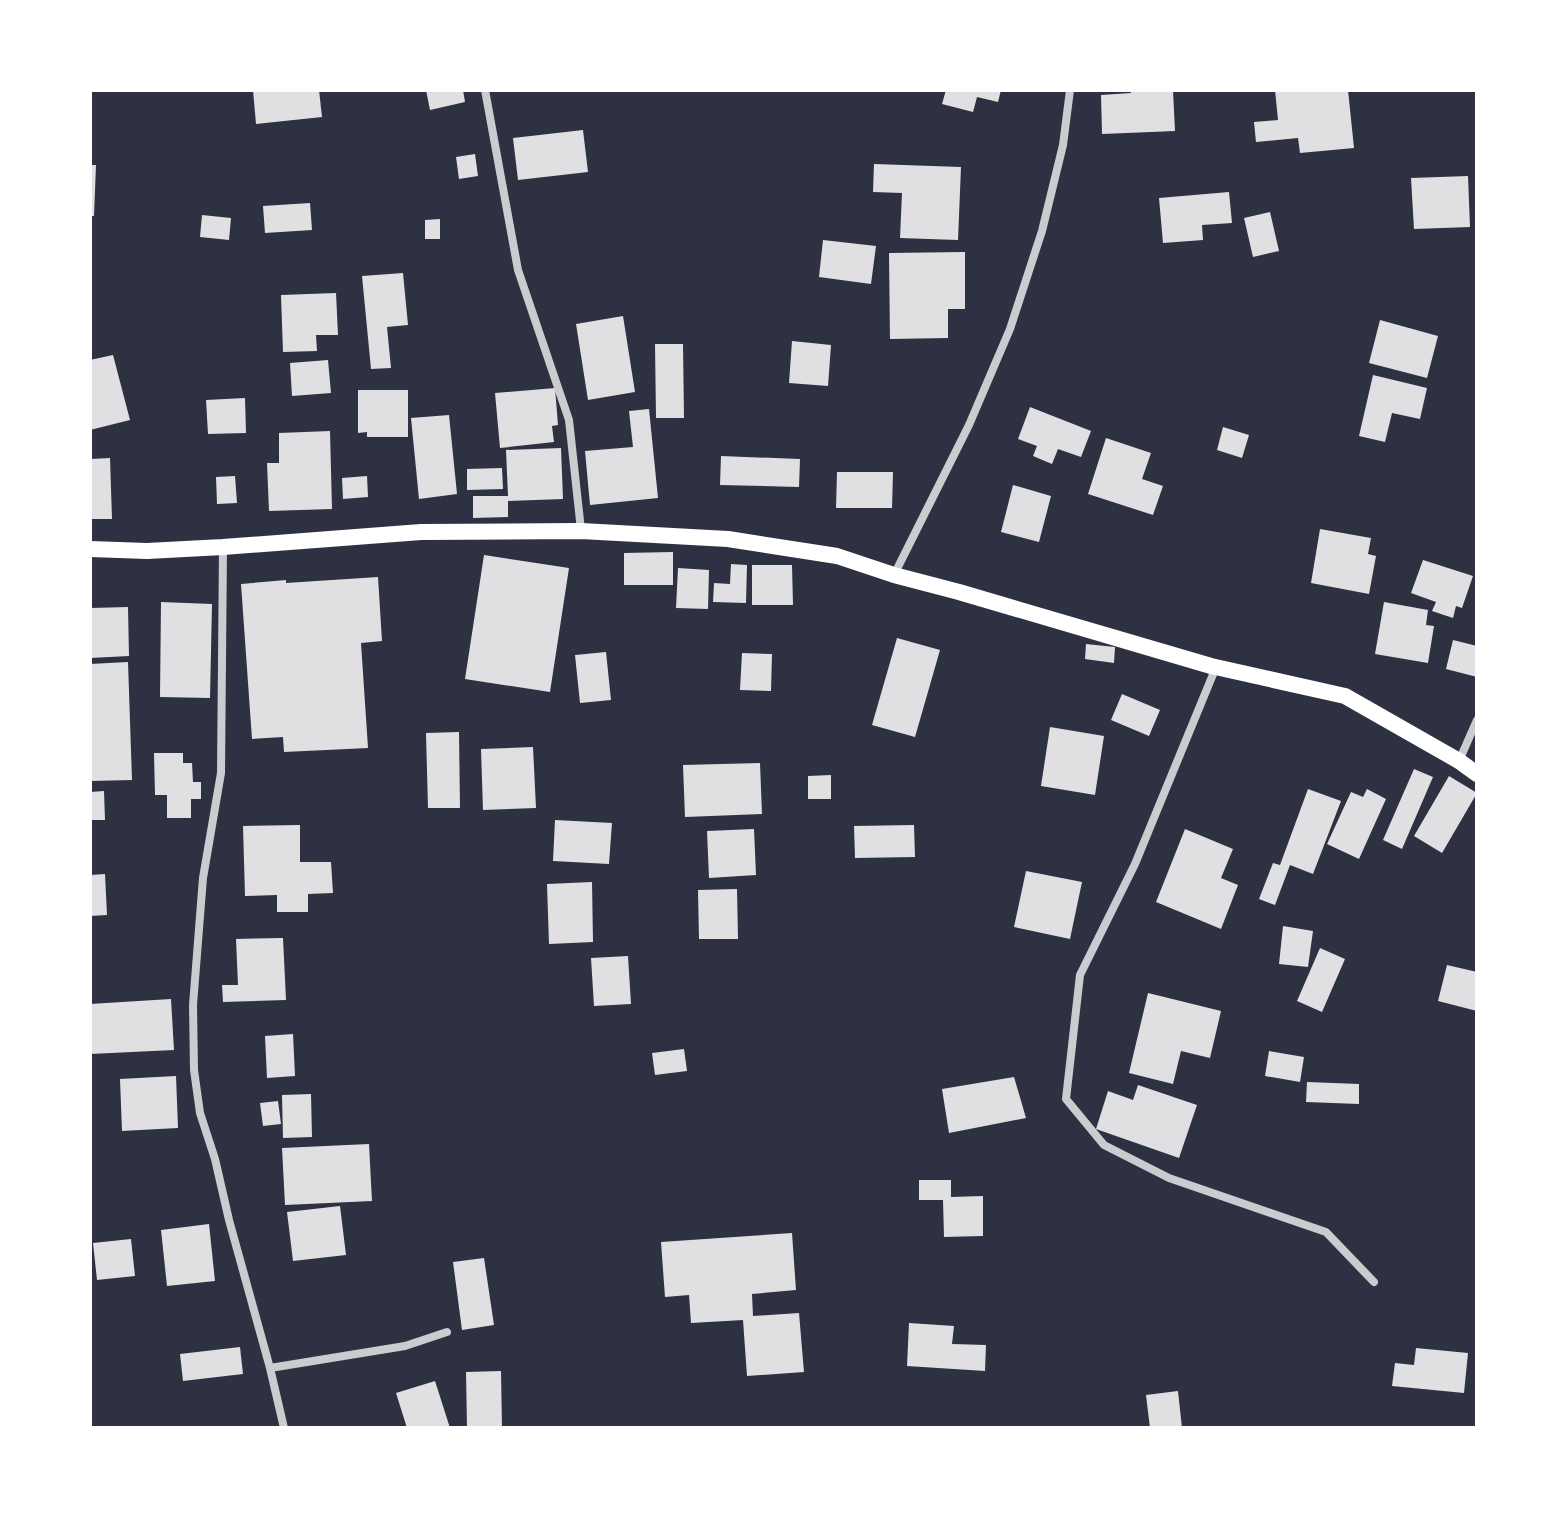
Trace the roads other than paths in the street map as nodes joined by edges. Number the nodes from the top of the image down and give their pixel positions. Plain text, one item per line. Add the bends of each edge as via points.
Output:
1 (485, 90) edge
2 (1070, 90) edge
3 (581, 531) junction
4 (223, 547) junction
5 (90, 549) edge
6 (894, 575) junction
7 (1216, 667) junction
8 (1477, 720) edge
9 (1459, 761) junction
10 (1477, 774) edge
11 (1374, 1282) dead end
12 (447, 1332) dead end
13 (270, 1368) junction
14 (284, 1428) edge

1 - 3 street via 518,270 569,420
2 - 6 street via 1042,231 1010,329
3 - 4 main road via 421,532
3 - 6 main road via 728,539 837,556
4 - 5 main road
4 - 13 street via 221,773 203,878 193,1005 194,1070 200,1113
6 - 7 main road
7 - 9 main road via 1345,696
7 - 11 street via 1135,864 1080,975 1066,1099 1104,1145 1169,1178 1326,1232
8 - 9 street
9 - 10 main road
12 - 13 street via 405,1346
13 - 14 street

